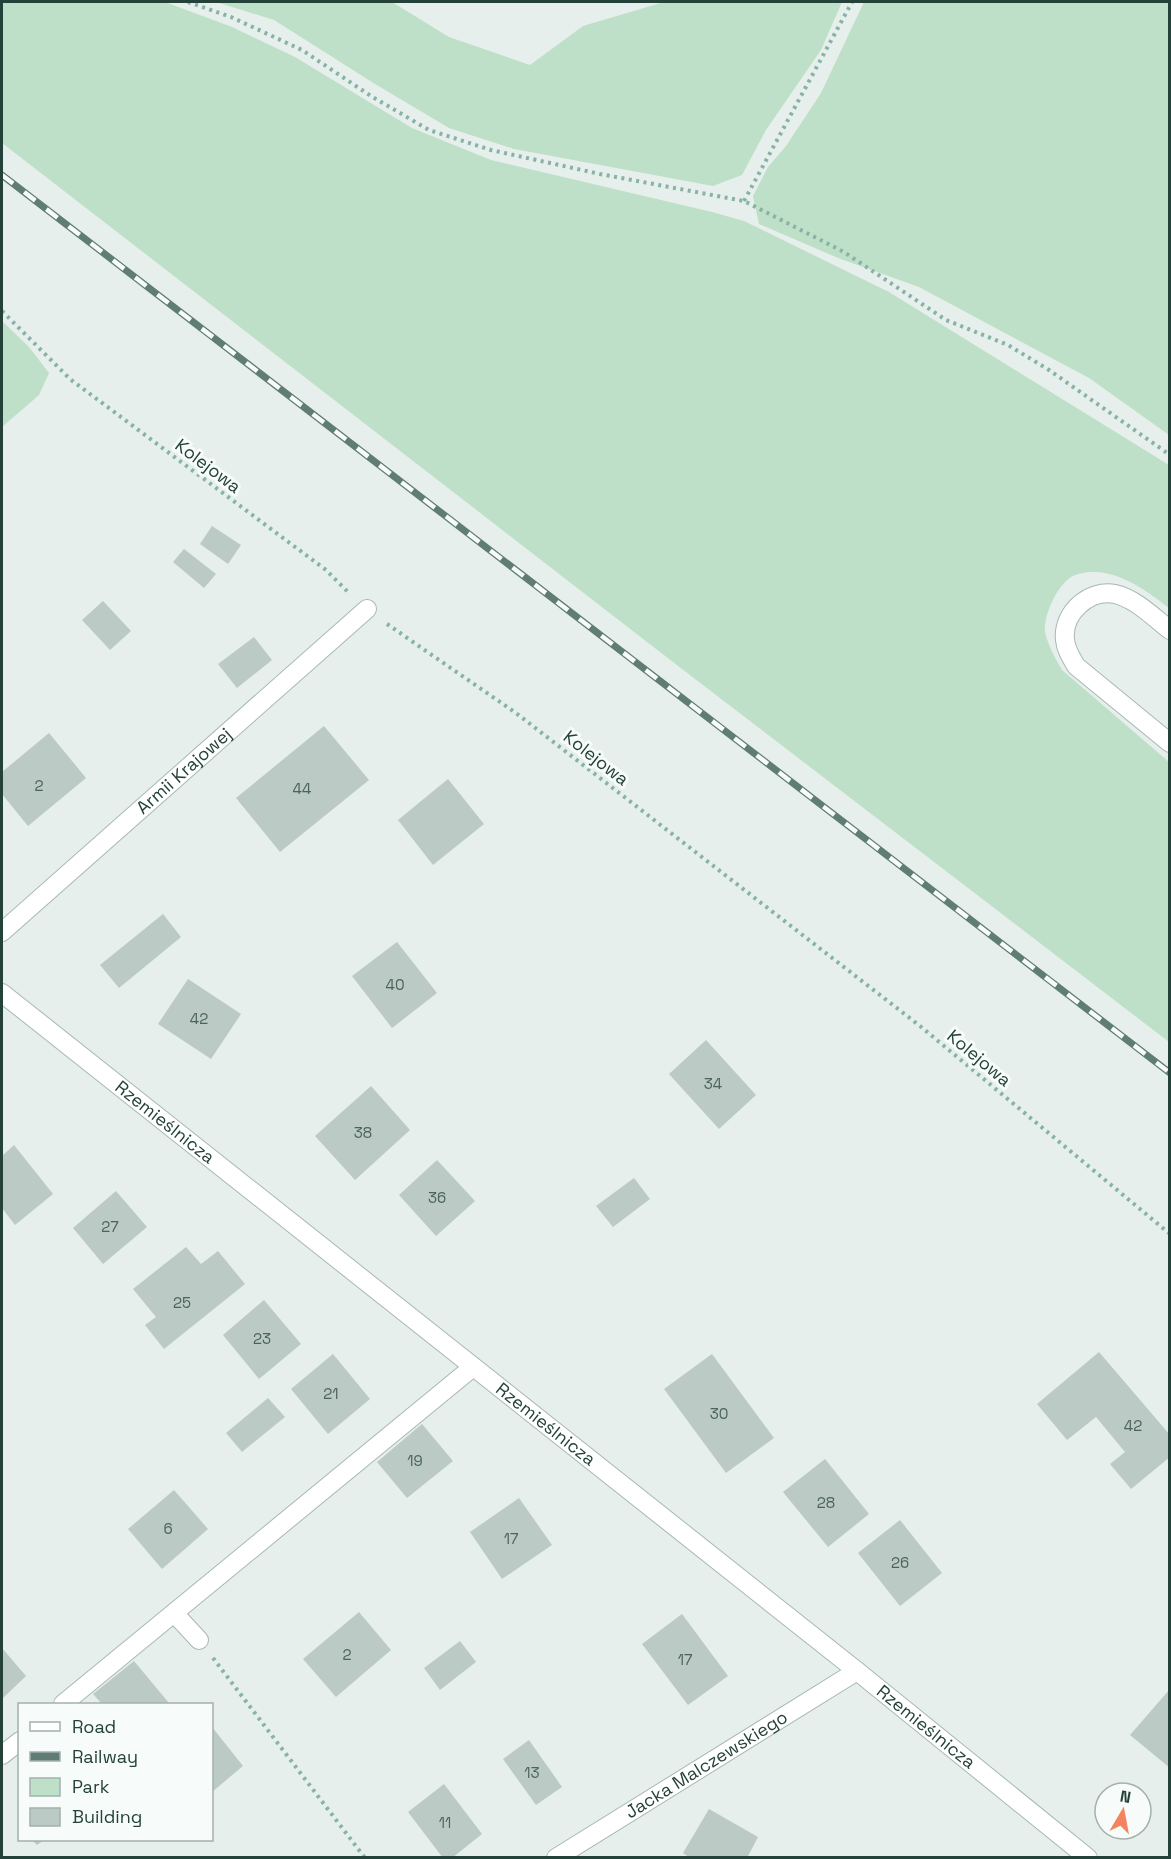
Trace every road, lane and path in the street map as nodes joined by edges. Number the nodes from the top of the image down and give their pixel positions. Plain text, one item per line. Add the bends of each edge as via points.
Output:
1 (188, 2) edge
2 (852, 2) edge
3 (744, 201) junction
4 (2, 311) edge
5 (1170, 455) edge
6 (367, 609) junction
7 (1170, 630) edge
8 (1170, 743) edge
9 (2, 932) edge
10 (2, 993) edge
11 (1170, 1234) edge
12 (473, 1367) junction
13 (174, 1613) junction
14 (199, 1640) joint
15 (856, 1671) junction
16 (64, 1703) edge
17 (18, 1743) edge
18 (2, 1755) edge
19 (365, 1857) edge
20 (556, 1857) edge
21 (1088, 1857) edge

1 - 3 path via 302,50 429,130 491,150
2 - 3 path
3 - 5 path via 844,252 946,320 1008,345
4 - 6 path, Kolejowa via 70,379 326,570
6 - 9 street, Armii Krajowej
6 - 11 path, Kolejowa via 516,713 920,1026
7 - 8 street via 1128,598 1099,594 1074,610 1066,623 1065,638 1076,666
10 - 12 street, Rzemieślnicza
12 - 13 street
12 - 15 street, Rzemieślnicza
13 - 14 street
13 - 16 street
14 - 19 path
15 - 20 street, Jacka Malczewskiego
15 - 21 street, Rzemieślnicza
17 - 18 street

